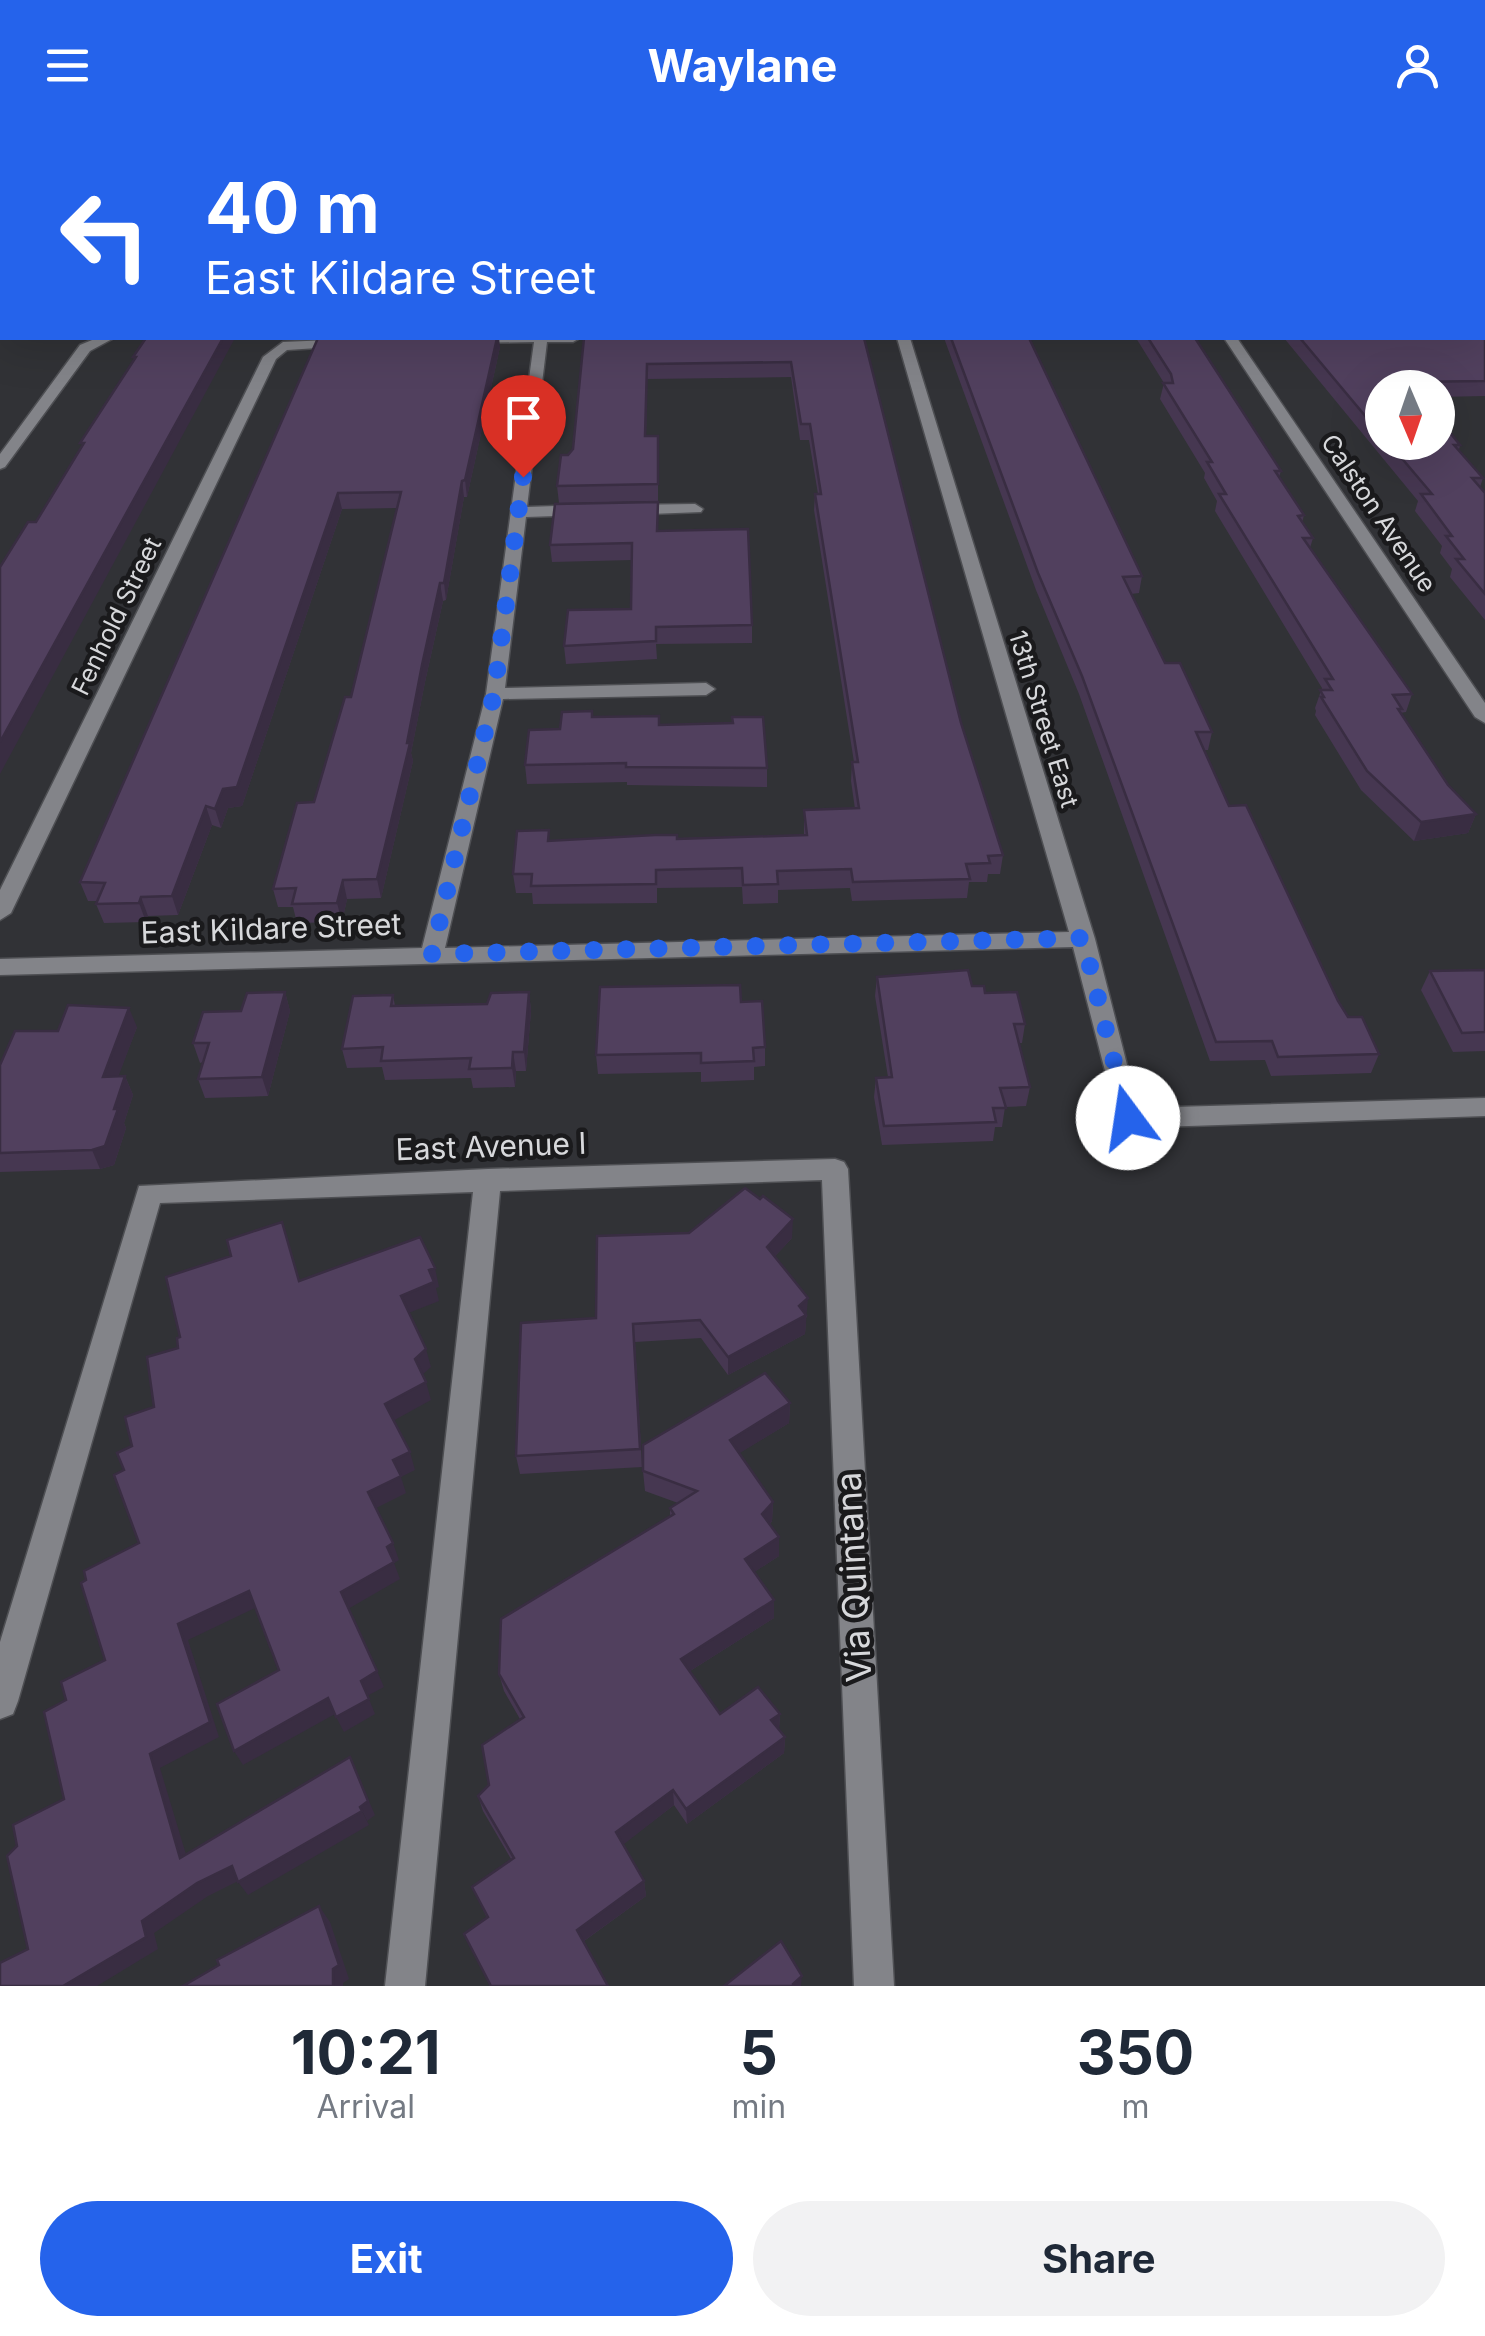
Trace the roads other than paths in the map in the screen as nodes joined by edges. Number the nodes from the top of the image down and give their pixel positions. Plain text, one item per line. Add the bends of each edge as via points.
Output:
1 (541, 340) edge
2 (905, 340) edge
3 (1231, 340) edge
4 (371, 341) edge
5 (83, 343) edge
6 (0, 464) edge
7 (694, 509) dead end
8 (596, 510) edge
9 (616, 510) edge
10 (518, 512) junction
11 (706, 690) dead end
12 (494, 694) junction
13 (1485, 717) edge
14 (0, 912) edge
15 (1083, 938) junction
16 (432, 954) junction
17 (0, 967) edge
18 (1485, 1107) edge
19 (835, 1169) joint
20 (488, 1178) junction
21 (0, 1701) edge
22 (405, 1986) edge
23 (874, 1986) edge

1 - 10 street
2 - 15 street, 13th Street East
3 - 13 street, Calston Avenue
4 - 14 street, Fenhold Street via 283,346 270,357
5 - 6 street
7 - 9 street
8 - 10 street
10 - 12 street
11 - 12 street
12 - 16 street
15 - 16 street, East Kildare Street
15 - 18 street, 13th Street East via 1128,1118
16 - 17 street, East Kildare Street
19 - 20 street, East Avenue I
19 - 23 street, Via Quintana
20 - 21 street, East Avenue I via 150,1192
20 - 22 street

